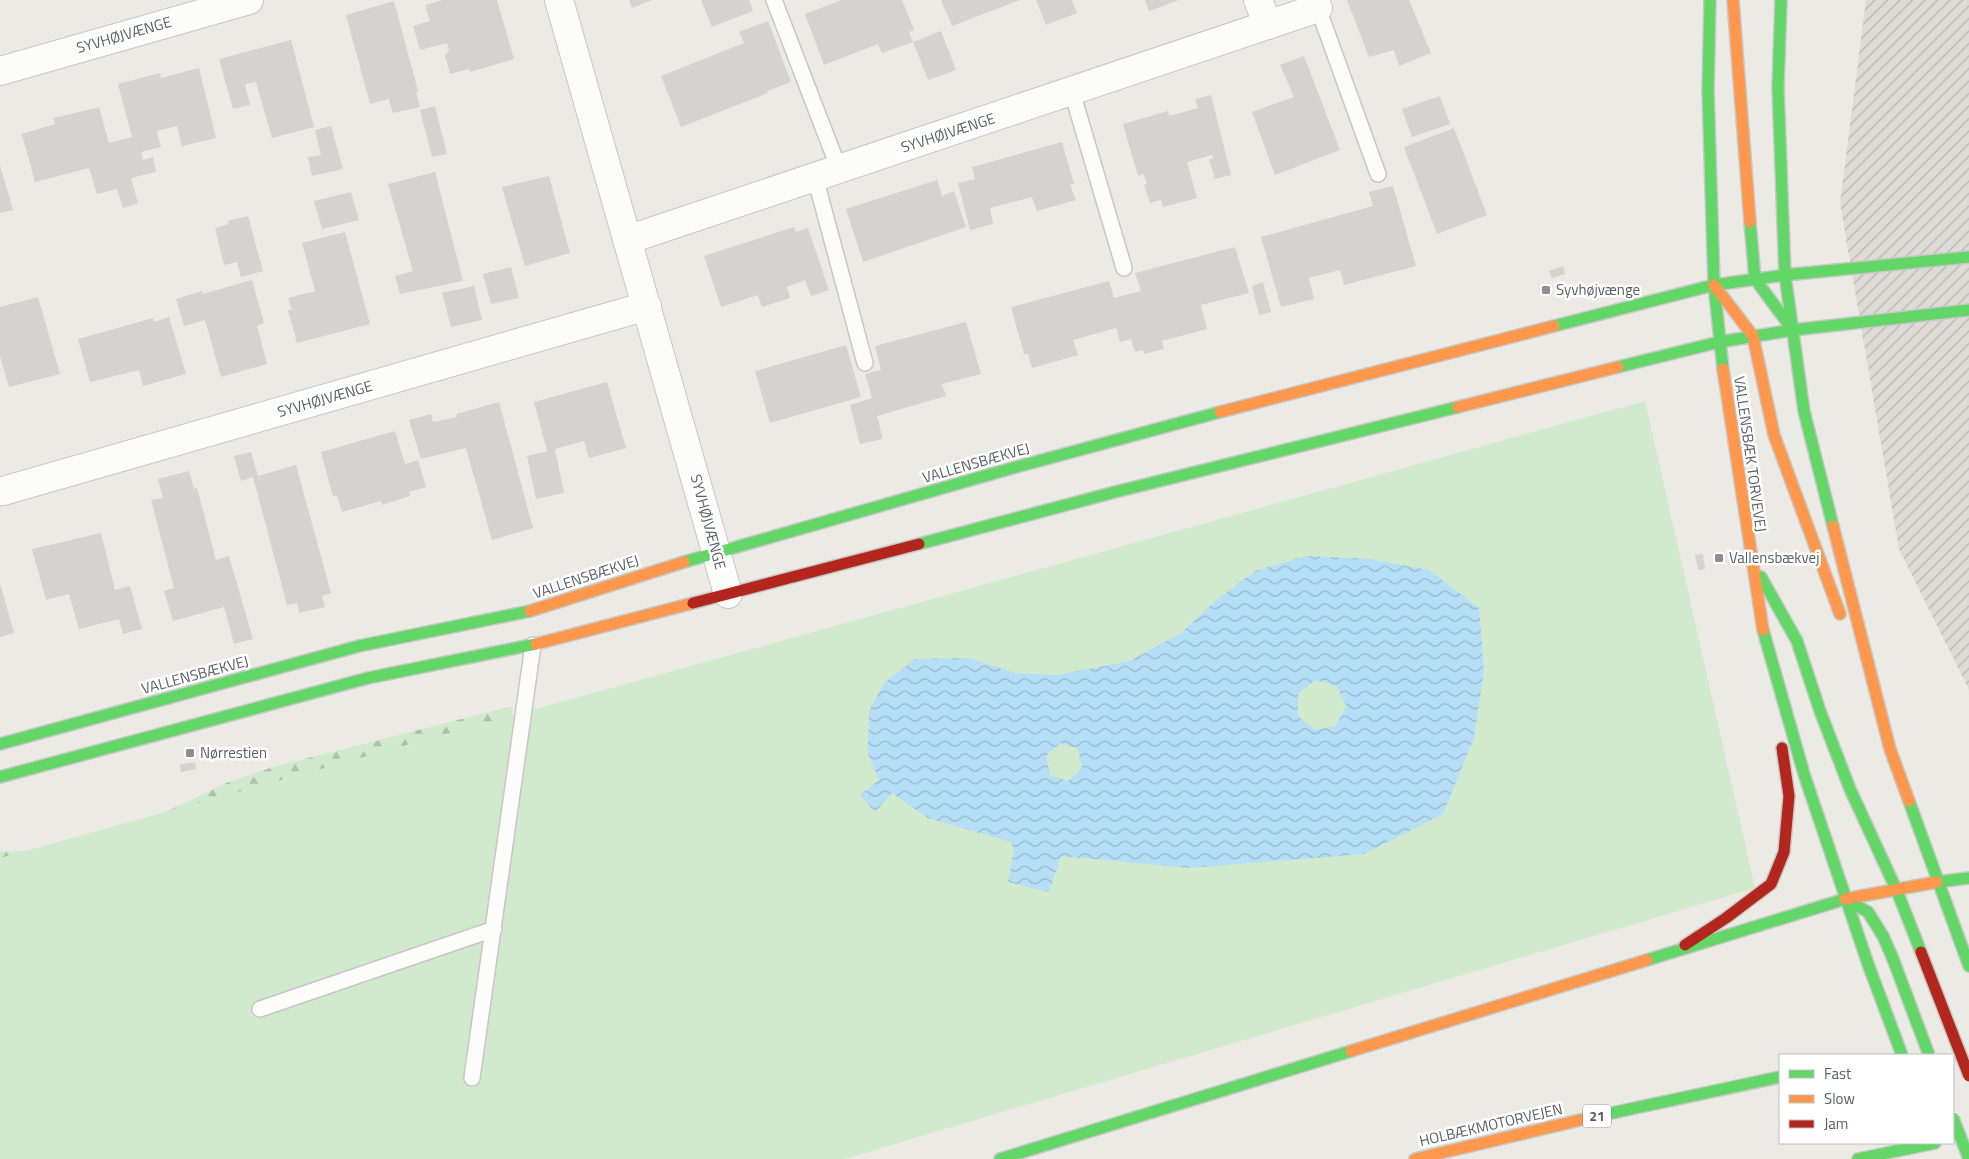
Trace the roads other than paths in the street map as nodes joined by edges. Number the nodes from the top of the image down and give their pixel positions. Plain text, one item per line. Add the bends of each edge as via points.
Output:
1 (249, 0) edge
2 (559, 0) edge
3 (774, 0) edge
4 (1710, 0) edge
5 (1733, 0) edge
6 (1781, 0) edge
7 (1318, 8) joint
8 (1263, 12) edge
9 (0, 71) edge
10 (1072, 92) junction
11 (827, 173) junction
12 (1378, 174) dead end
13 (627, 240) junction
14 (1969, 257) edge
15 (1124, 268) dead end
16 (1786, 275) junction
17 (1755, 279) junction
18 (1714, 285) junction
19 (647, 306) junction
20 (1969, 310) edge
21 (1793, 330) junction
22 (1753, 336) junction
23 (1719, 342) junction
24 (865, 362) dead end
25 (3, 491) dead end
26 (716, 552) junction
27 (1751, 558) junction
28 (728, 594) junction
29 (1846, 629) dead end
30 (1764, 633) junction
31 (533, 645) junction
32 (1852, 647) dead end
33 (0, 744) edge
34 (1890, 749) junction
35 (0, 777) edge
36 (1969, 878) edge
37 (1937, 882) junction
38 (1897, 891) junction
39 (1845, 899) junction
40 (494, 929) junction
41 (1676, 952) junction
42 (1969, 966) edge
43 (260, 1009) dead end
44 (1969, 1039) edge
45 (1935, 1049) edge
46 (1898, 1054) edge
47 (1902, 1054) edge
48 (1969, 1076) edge
49 (1779, 1077) edge
50 (472, 1078) dead end
51 (1954, 1121) edge
52 (1969, 1136) edge
53 (1954, 1139) edge
54 (1937, 1145) edge
55 (1000, 1159) edge
56 (1415, 1159) edge
57 (1858, 1159) edge
58 (1968, 1159) edge

1 - 9 street, SYVHØJVÆNGE
2 - 13 street, SYVHØJVÆNGE
3 - 11 lane
4 - 18 main road, VALLENSBÆK TORVEVEJ via 1708,90
5 - 17 main road
6 - 16 main road via 1778,88
7 - 8 street, SYVHØJVÆNGE
7 - 12 lane
8 - 10 street, SYVHØJVÆNGE
10 - 11 street, SYVHØJVÆNGE
10 - 15 lane
11 - 13 street, SYVHØJVÆNGE
11 - 24 lane
13 - 19 street, SYVHØJVÆNGE
14 - 16 main road, VALLENSBÆKVEJ
16 - 17 main road, VALLENSBÆKVEJ
16 - 21 main road
17 - 18 main road, VALLENSBÆKVEJ
17 - 21 main road
18 - 22 main road
18 - 23 main road, VALLENSBÆK TORVEVEJ
18 - 26 main road, VALLENSBÆKVEJ via 1009,469
19 - 25 street, SYVHØJVÆNGE
19 - 26 street, SYVHØJVÆNGE
20 - 21 main road
21 - 22 main road
21 - 34 main road via 1804,411
22 - 23 main road
22 - 29 main road via 1774,435
23 - 27 main road, VALLENSBÆK TORVEVEJ
23 - 28 main road via 1115,492
26 - 28 street, SYVHØJVÆNGE
26 - 33 main road, VALLENSBÆKVEJ via 523,613 360,646
27 - 30 main road, VALLENSBÆK TORVEVEJ
27 - 38 main road via 1797,641 1850,789
28 - 31 main road
30 - 39 main road, VALLENSBÆK TORVEVEJ via 1804,774
30 - 41 main road via 1789,796 1784,852 1771,884
31 - 35 main road via 368,678
31 - 40 lane
32 - 34 main road
34 - 37 main road
36 - 37 main road
37 - 38 main road
37 - 42 main road
38 - 39 main road
38 - 48 main road, bridge
39 - 41 main road
39 - 45 main road, bridge via 1868,912 1883,936
39 - 47 main road, VALLENSBÆK TORVEVEJ, bridge
40 - 43 lane
40 - 50 lane
41 - 55 main road
44 - 45 main road
45 - 46 main road
49 - 56 main road, HOLBÆKMOTORVEJEN / 21 via 1652,1103
51 - 58 main road, bridge
52 - 53 main road
54 - 57 main road

